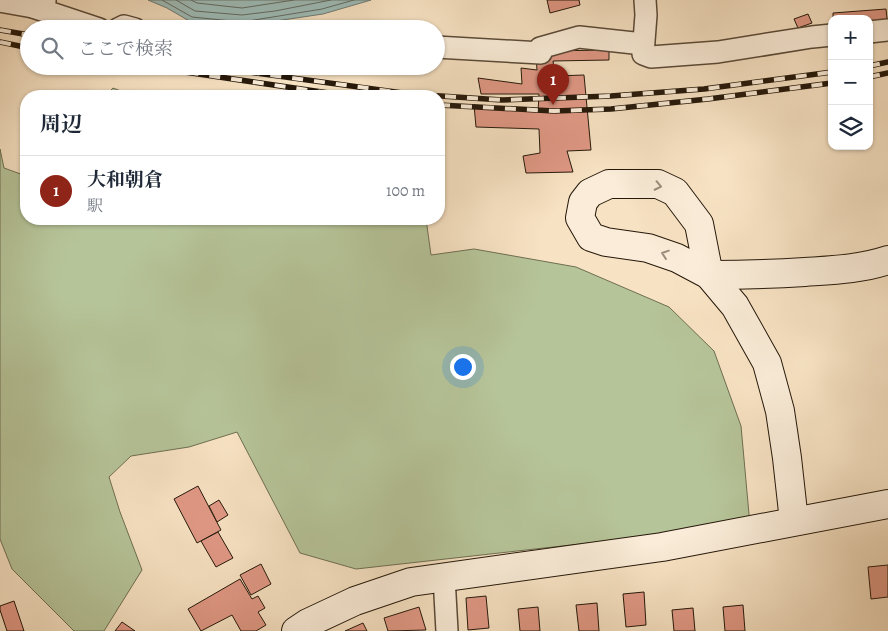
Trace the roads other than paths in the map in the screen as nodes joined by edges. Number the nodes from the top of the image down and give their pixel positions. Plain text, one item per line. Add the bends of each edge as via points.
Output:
1 (645, 0) edge
2 (0, 1) edge
3 (40, 4) edge
4 (78, 20) edge
5 (888, 30) edge
6 (873, 32) edge
7 (828, 35) edge
8 (643, 44) junction
9 (445, 48) edge
10 (888, 260) edge
11 (709, 275) junction
12 (888, 504) edge
13 (794, 521) junction
14 (444, 577) junction
15 (296, 631) edge
16 (447, 631) edge

1 - 8 street
2 - 3 street
3 - 4 street
5 - 6 street
7 - 8 street via 718,52 651,57 643,54
8 - 9 street via 579,37 540,48 541,53
10 - 11 street via 838,270
11 -> 11 street via 648,248 591,237 580,218 582,202 590,193 609,184 658,184 675,192 699,224
11 - 13 street via 735,306 768,363 780,412
12 - 13 street
13 - 14 street via 662,547
14 - 15 street via 411,582 355,601
14 - 16 street

